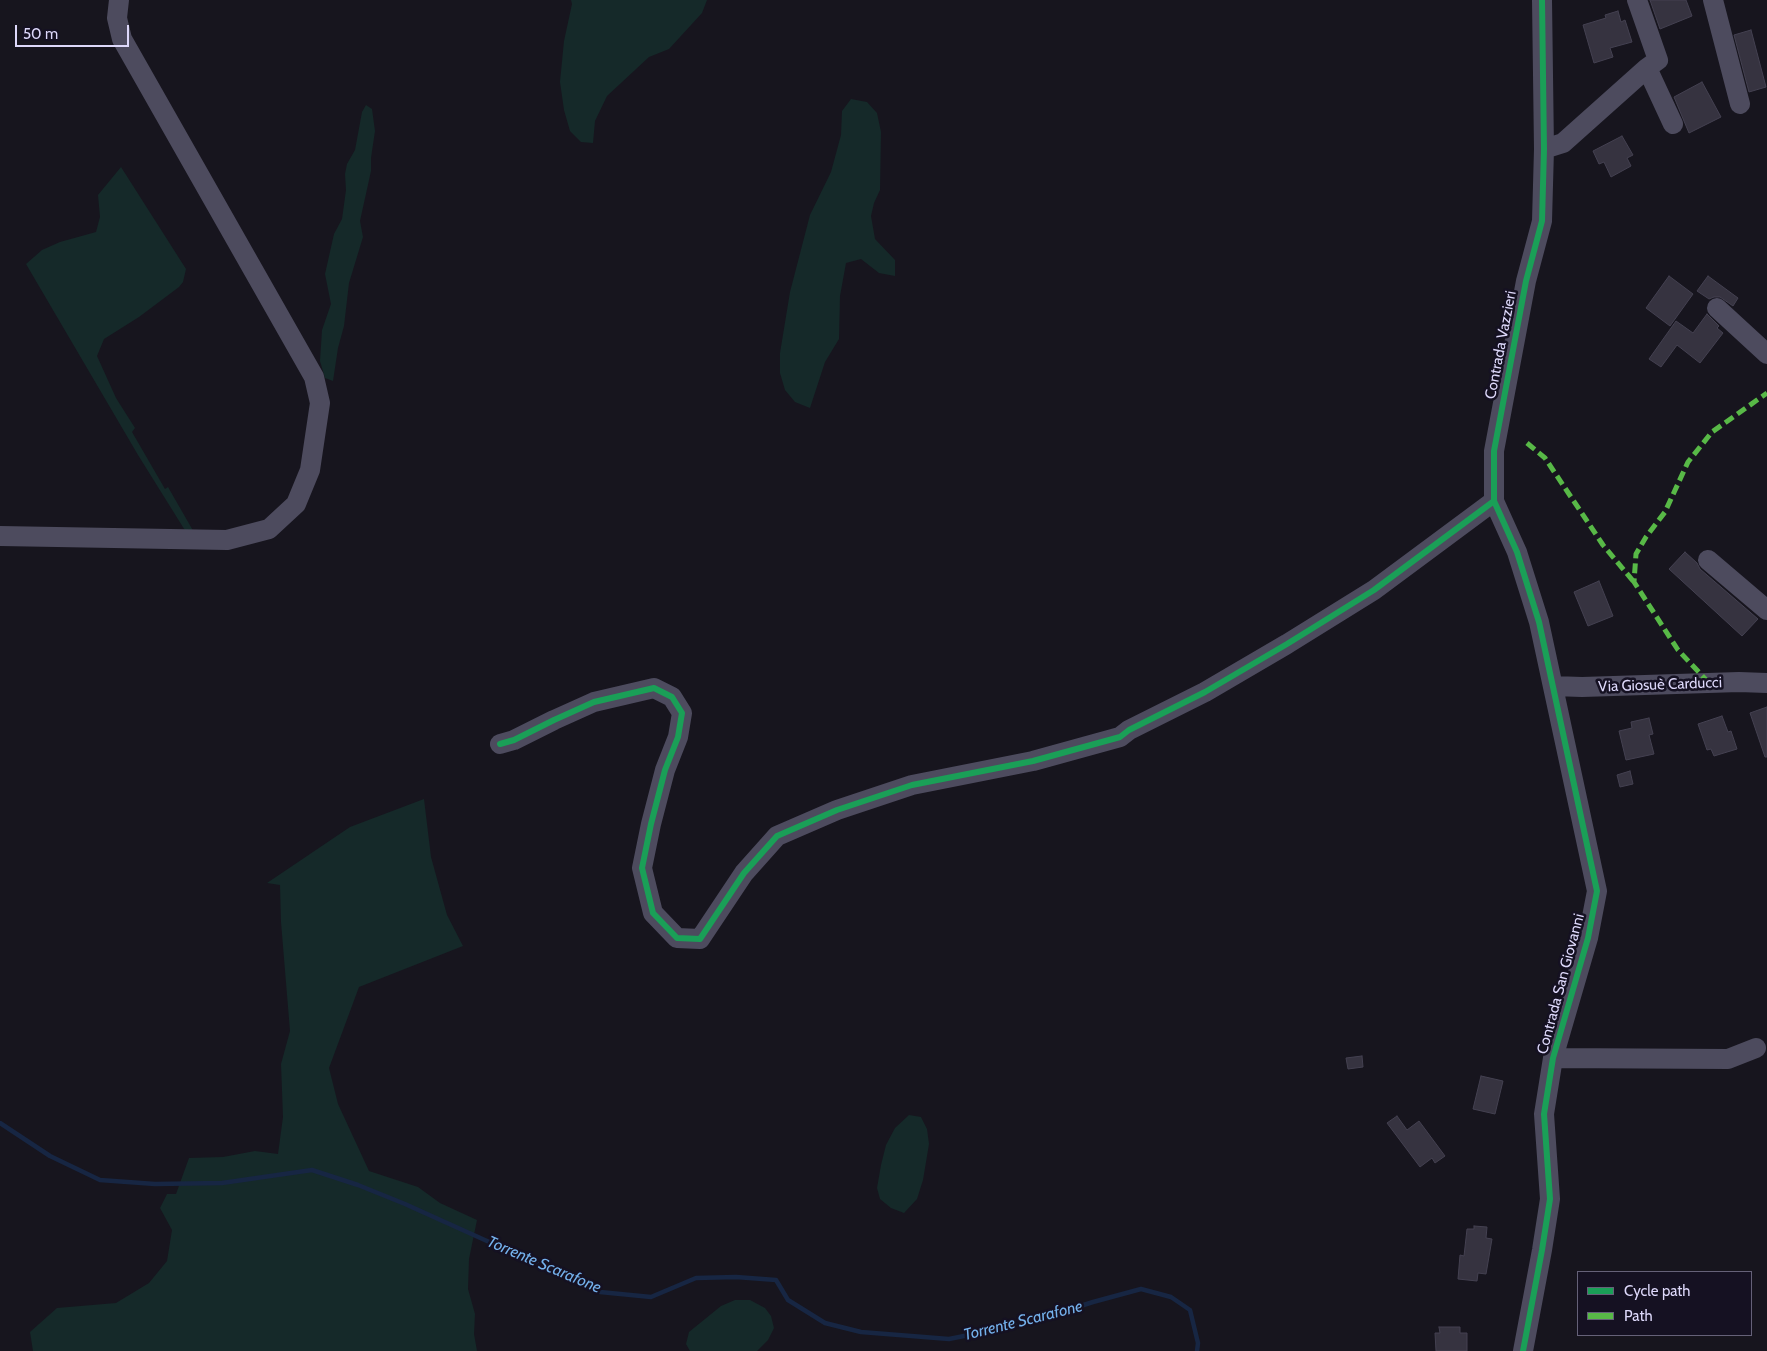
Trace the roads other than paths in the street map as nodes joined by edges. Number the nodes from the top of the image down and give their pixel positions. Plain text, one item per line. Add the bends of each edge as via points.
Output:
1 (119, 0) edge
2 (1542, 0) edge
3 (1637, 0) edge
4 (1713, 0) edge
5 (1647, 68) junction
6 (1740, 104) dead end
7 (1673, 124) dead end
8 (1544, 148) junction
9 (1717, 308) dead end
10 (1767, 354) edge
11 (1494, 501) junction
12 (0, 536) edge
13 (1708, 560) dead end
14 (1767, 610) edge
15 (1767, 684) edge
16 (1553, 686) junction
17 (500, 744) dead end
18 (1756, 1048) dead end
19 (1553, 1058) junction
20 (1523, 1351) edge

1 - 12 street via 117,18 122,39 314,377 320,403 310,470 296,504 269,529 227,540
2 - 8 street, Contrada Vazzieri
3 - 5 street via 1658,60
4 - 6 street
5 - 7 street
5 - 8 street via 1563,143
8 - 11 street, Contrada Vazzieri via 1542,221 1526,281 1494,451
9 - 10 street
11 - 16 street, Contrada Vazzieri via 1517,552 1539,622
11 - 17 street via 1374,590 1214,688 1120,737 1033,762 912,785 837,810 777,836 744,873 700,939 677,938 653,913 642,868 665,770 681,721 682,713 672,697 654,688 594,702
13 - 14 street
15 - 16 street, Via Giosuè Carducci
16 - 19 street, Contrada San Giovanni via 1597,891 1588,938
18 - 19 street via 1728,1059
19 - 20 street, Contrada San Giovanni via 1544,1114 1550,1199

